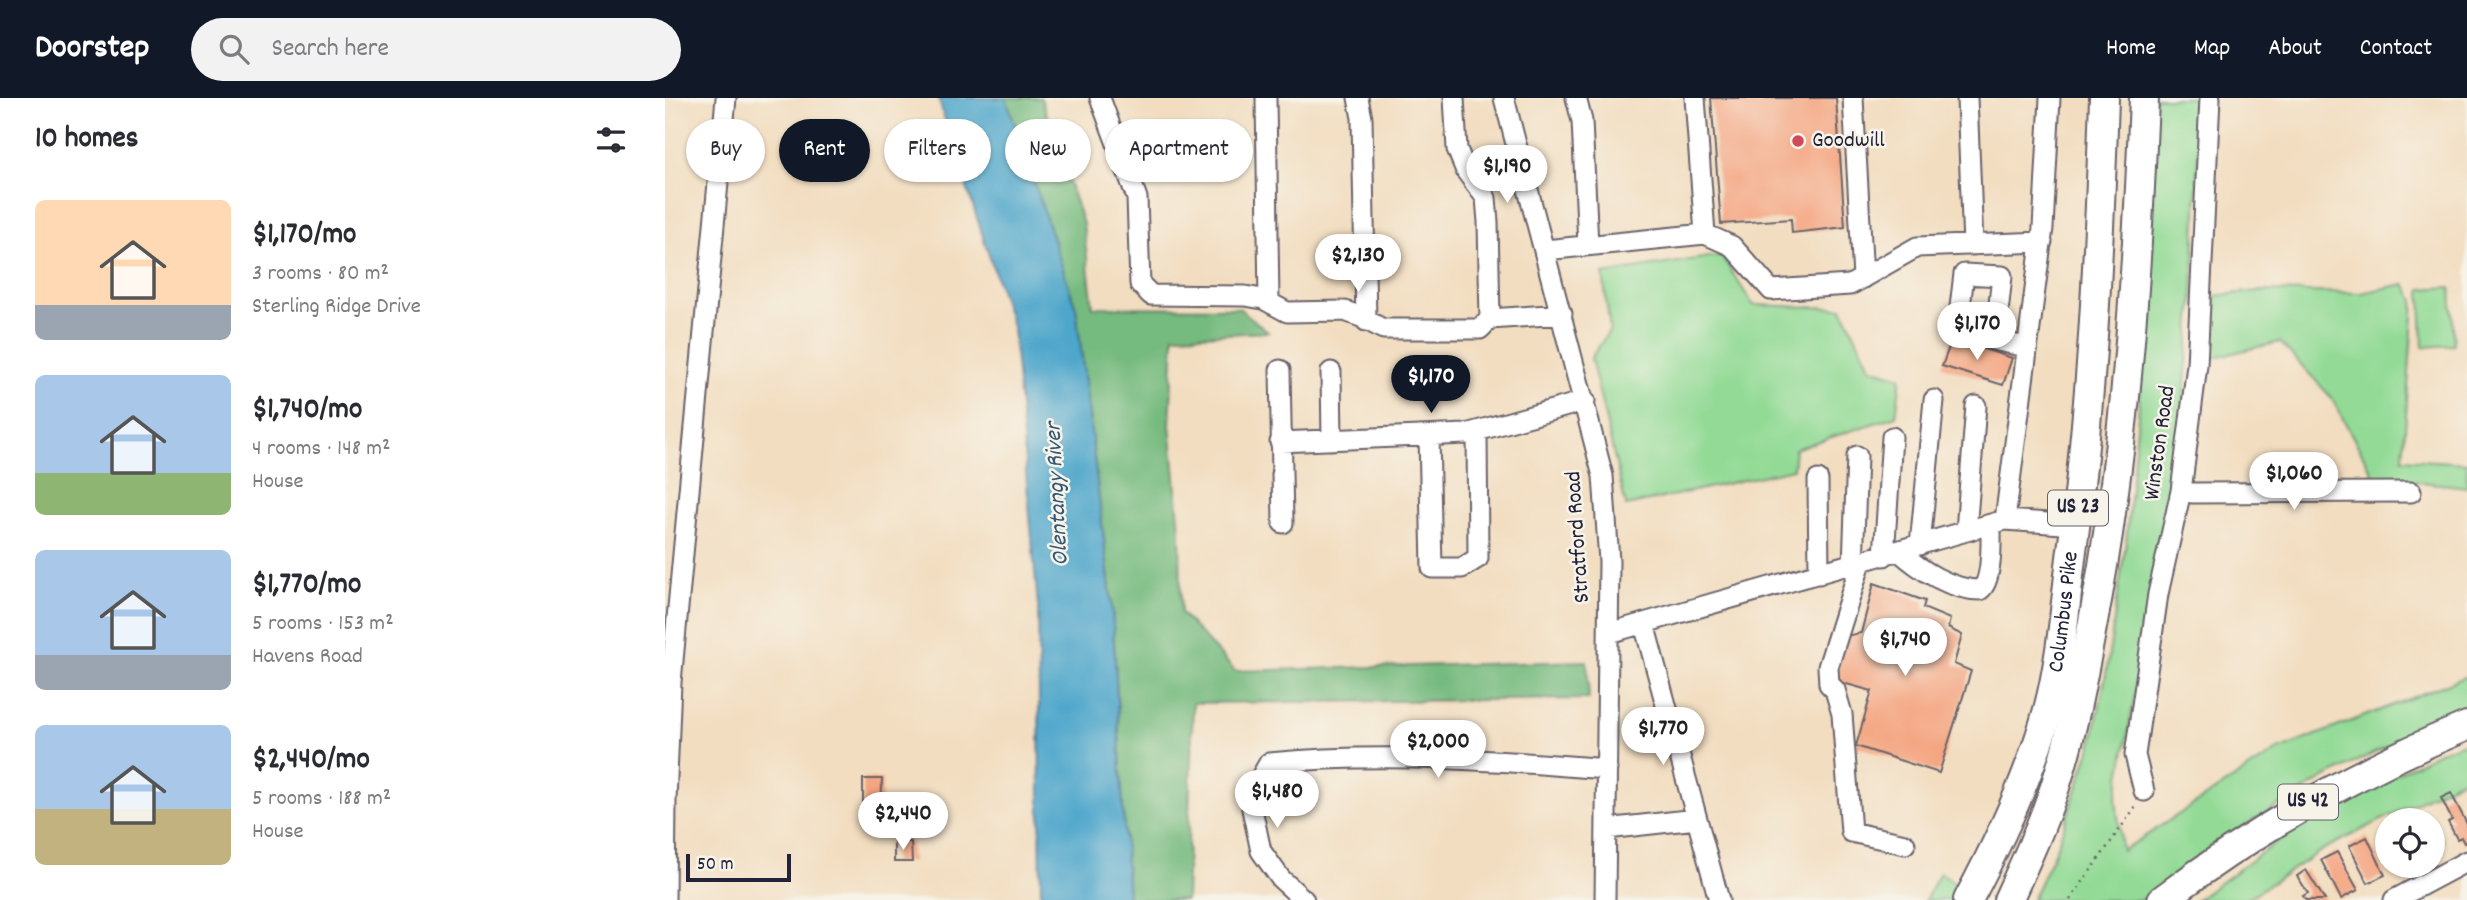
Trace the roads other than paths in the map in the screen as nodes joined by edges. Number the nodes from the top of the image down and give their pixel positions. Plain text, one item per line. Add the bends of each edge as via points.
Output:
1 (726, 98) edge
2 (1100, 98) edge
3 (1266, 98) edge
4 (1358, 98) edge
5 (1454, 98) edge
6 (1504, 98) edge
7 (1576, 98) edge
8 (1695, 98) edge
9 (1853, 98) edge
10 (1967, 98) edge
11 (2050, 98) edge
12 (2104, 98) edge
13 (2144, 98) edge
14 (2210, 98) edge
15 (1705, 234) junction
16 (2042, 242) junction
17 (1588, 245) junction
18 (1973, 245) junction
19 (1545, 250) junction
20 (1863, 278) junction
21 (1269, 302) junction
22 (1562, 314) junction
23 (1490, 319) junction
24 (1366, 321) junction
25 (1995, 340) dead end
26 (2026, 346) junction
27 (1280, 370) dead end
28 (1331, 372) dead end
29 (1934, 400) dead end
30 (1585, 401) junction
31 (1976, 406) dead end
32 (1477, 430) junction
33 (1429, 436) junction
34 (1892, 437) dead end
35 (1332, 440) junction
36 (1280, 443) junction
37 (1857, 456) dead end
38 (1818, 480) dead end
39 (2181, 491) junction
40 (2411, 492) dead end
41 (1998, 522) junction
42 (1283, 523) dead end
43 (2076, 525) junction
44 (1966, 531) junction
45 (1920, 545) junction
46 (1892, 553) junction
47 (1857, 564) junction
48 (1819, 574) junction
49 (1644, 624) junction
50 (1609, 634) junction
51 (2467, 726) edge
52 (1607, 769) junction
53 (2144, 791) road end
54 (666, 802) edge
55 (1697, 819) junction
56 (1606, 829) junction
57 (1905, 844) dead end
58 (2467, 861) edge
59 (1300, 896) edge
60 (665, 900) edge
61 (1605, 900) edge
62 (1719, 900) edge
63 (1968, 900) edge
64 (2008, 900) edge
65 (2162, 900) edge
66 (2394, 900) edge

1 - 54 street via 677,613
2 - 21 street via 1137,198 1140,284 1151,295 1245,296
3 - 21 street
4 - 24 street
5 - 23 street via 1457,149 1486,198
6 - 19 street, Stratford Road
7 - 17 street via 1582,121
8 - 15 street
9 - 20 street
10 - 18 street
11 - 16 street
12 - 43 highway, Columbus Pike / US 23 via 2099,246
13 - 64 highway, Columbus Pike / US 23 via 2131,331 2103,570 2066,748
14 - 39 street, Winston Road via 2197,365
15 - 17 street
15 - 20 street via 1732,246 1771,290 1850,285
16 - 18 street
16 - 26 street
17 - 19 street
18 - 20 street via 1917,247
19 - 22 street, Stratford Road
21 - 24 street via 1287,312 1345,311
22 - 23 street
22 - 30 street, Stratford Road
23 - 24 street via 1480,329 1383,329
25 - 26 street
26 - 41 street
27 - 36 street
28 - 35 street
29 - 45 street
30 - 32 street
30 - 50 street, Stratford Road via 1603,476
31 - 44 street
32 - 33 street
32 - 33 street via 1478,558 1462,568 1431,568
33 - 35 street
34 - 46 street
35 - 36 street
36 - 42 street
37 - 47 street
38 - 48 street
39 - 40 street
39 - 53 street, Winston Road via 2158,594 2135,755
41 - 43 street
41 - 44 street
41 - 46 street via 1986,583 1980,590 1970,590
43 - 63 highway, Columbus Pike / US 23 via 2048,709 2019,792
44 - 45 street
45 - 46 street
46 - 47 street
47 - 48 street
47 - 57 street via 1827,677 1842,714 1851,832
48 - 49 street
49 - 50 street
49 - 55 street
50 - 52 street, Stratford Road
51 - 65 highway, US 42 via 2316,798 2215,860
52 - 56 street, Stratford Road
52 - 59 street via 1385,759 1269,763 1258,782 1252,809 1261,851
54 - 60 street
55 - 56 street
55 - 62 street
56 - 61 street, Stratford Road
58 - 66 street

